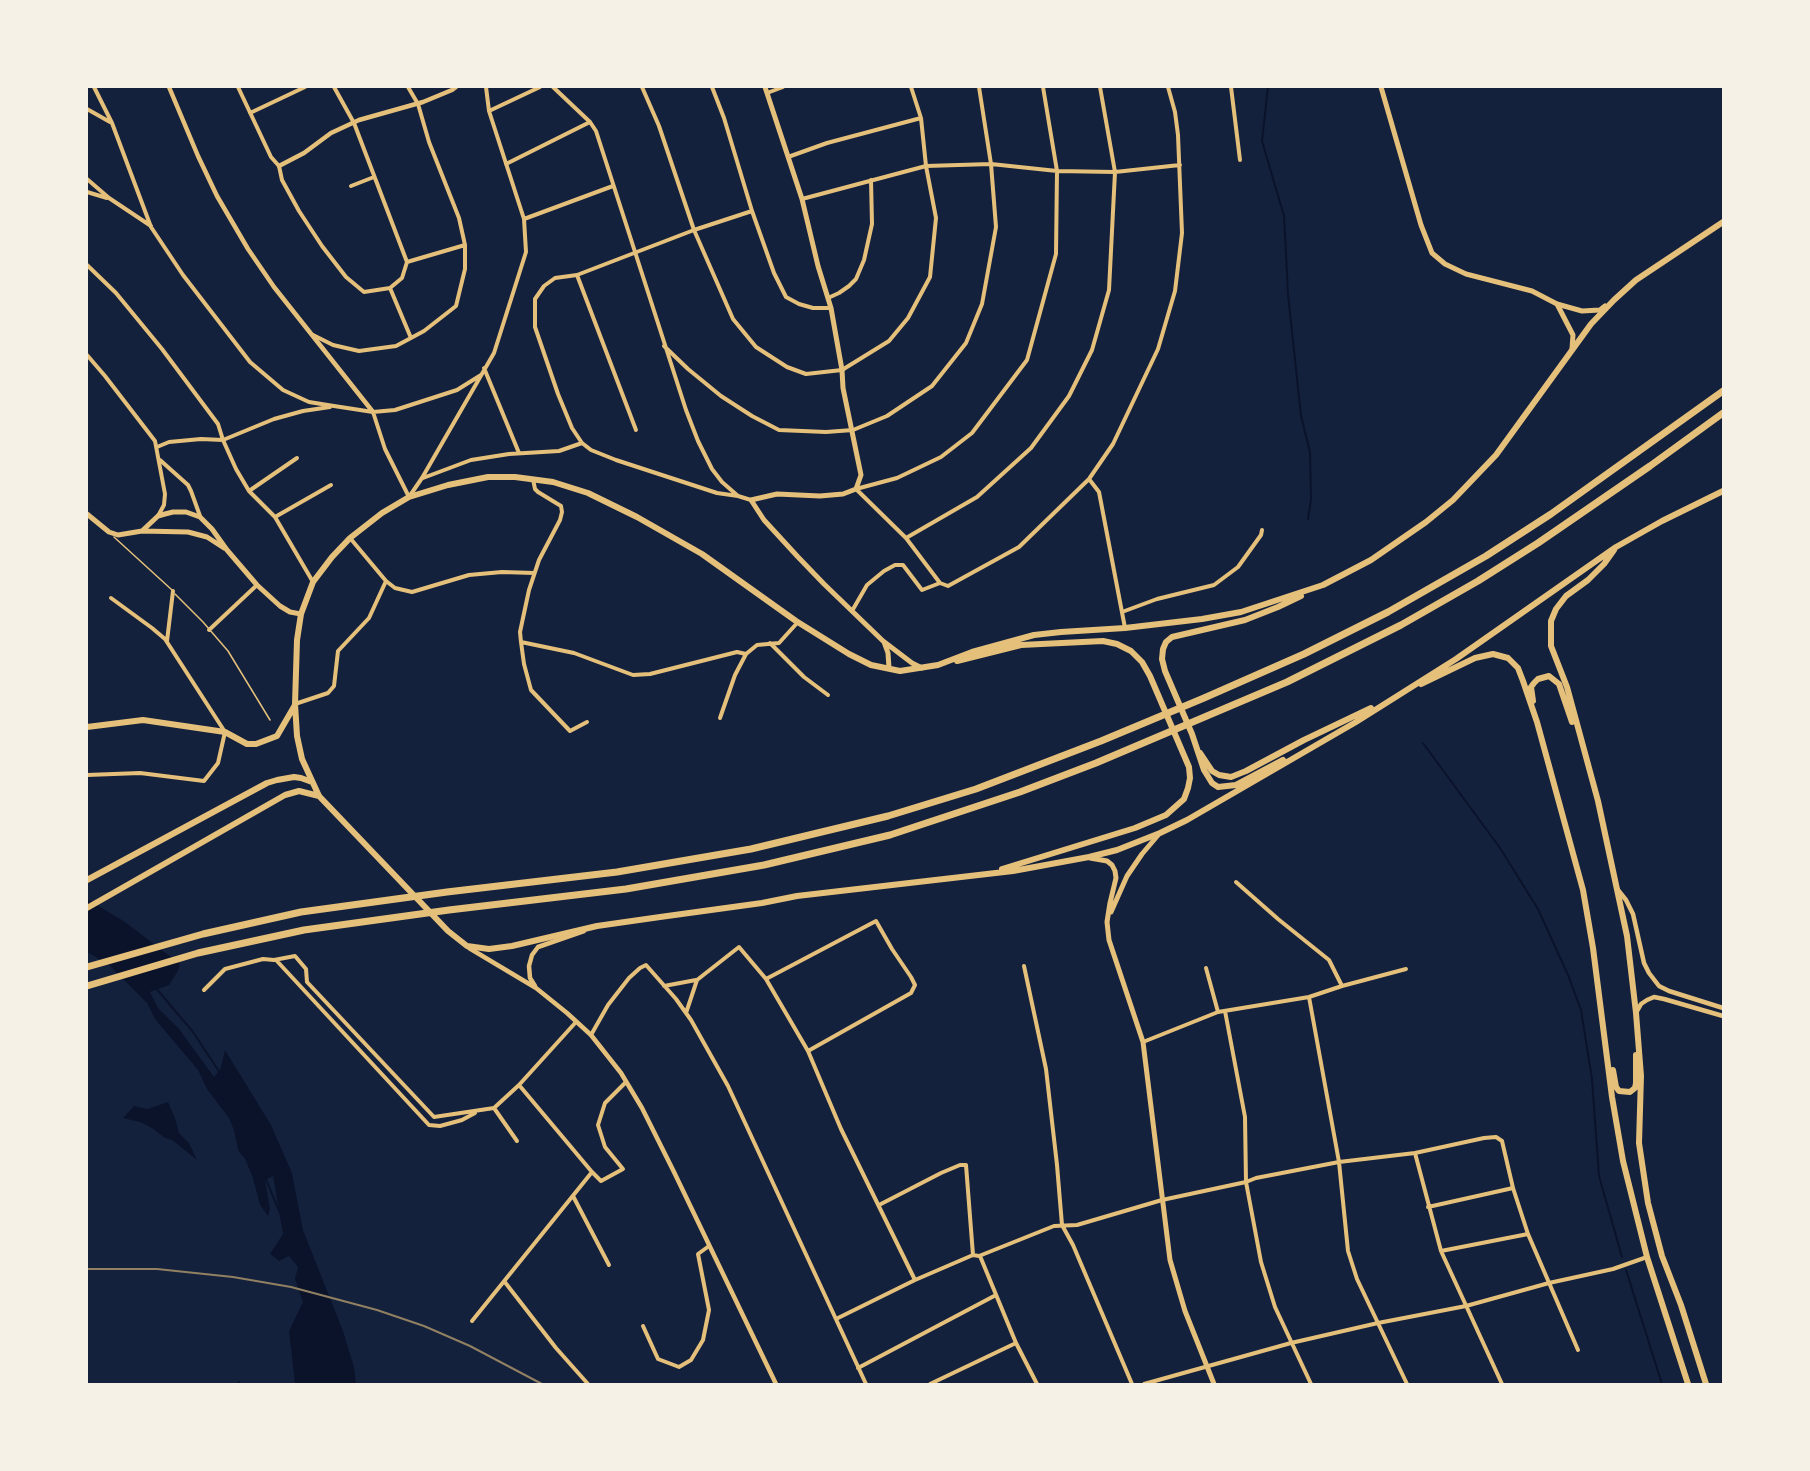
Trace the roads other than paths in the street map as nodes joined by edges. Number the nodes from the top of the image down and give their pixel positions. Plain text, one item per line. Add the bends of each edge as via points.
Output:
1 (94, 87) edge
2 (169, 87) edge
3 (238, 87) edge
4 (305, 87) edge
5 (334, 87) edge
6 (408, 87) edge
7 (456, 87) edge
8 (486, 87) edge
9 (540, 87) edge
10 (553, 87) edge
11 (642, 87) edge
12 (712, 87) edge
13 (783, 87) edge
14 (911, 87) edge
15 (979, 87) edge
16 (1043, 87) edge
17 (1100, 87) edge
18 (1168, 87) edge
19 (1231, 87) edge
20 (1381, 87) edge
21 (766, 90) edge
22 (418, 104) junction
23 (87, 109) edge
24 (489, 111) junction
25 (250, 113) junction
26 (921, 118) junction
27 (590, 122) junction
28 (112, 123) junction
29 (354, 123) junction
30 (787, 157) junction
31 (1240, 160) dead end
32 (506, 164) junction
33 (991, 164) junction
34 (1180, 165) junction
35 (279, 166) junction
36 (926, 166) junction
37 (1057, 171) junction
38 (1115, 172) junction
39 (374, 177) junction
40 (87, 179) edge
41 (871, 180) junction
42 (351, 186) dead end
43 (613, 186) junction
44 (87, 192) edge
45 (109, 198) junction
46 (802, 199) junction
47 (752, 211) junction
48 (524, 219) junction
49 (1723, 222) edge
50 (151, 227) junction
51 (694, 230) junction
52 (465, 245) junction
53 (634, 252) junction
54 (407, 262) junction
55 (87, 265) edge
56 (577, 275) junction
57 (390, 288) junction
58 (828, 298) junction
59 (1614, 300) junction
60 (1557, 304) junction
61 (831, 308) junction
62 (312, 335) junction
63 (411, 338) junction
64 (664, 345) junction
65 (1572, 350) junction
66 (87, 355) edge
67 (484, 368) junction
68 (842, 370) junction
69 (481, 375) junction
70 (1723, 391) edge
71 (334, 406) junction
72 (373, 412) junction
73 (1723, 413) edge
74 (853, 429) junction
75 (636, 430) dead end
76 (223, 440) junction
77 (582, 443) junction
78 (156, 447) junction
79 (519, 453) junction
80 (297, 458) dead end
81 (160, 460) junction
82 (422, 478) junction
83 (533, 478) junction
84 (1089, 478) junction
85 (331, 485) dead end
86 (856, 489) junction
87 (249, 491) junction
88 (1723, 491) edge
89 (738, 496) junction
90 (409, 497) junction
91 (751, 500) junction
92 (87, 514) edge
93 (158, 516) junction
94 (200, 517) junction
95 (275, 517) junction
96 (1262, 530) dead end
97 (142, 531) junction
98 (109, 532) junction
99 (162, 532) junction
100 (192, 533) junction
101 (350, 538) junction
102 (906, 538) junction
103 (1616, 547) junction
104 (227, 550) junction
105 (534, 573) junction
106 (386, 581) junction
107 (313, 582) junction
108 (940, 583) junction
109 (258, 585) junction
110 (1323, 585) junction
111 (173, 591) junction
112 (111, 598) dead end
113 (852, 610) junction
114 (1122, 612) junction
115 (301, 614) junction
116 (798, 622) junction
117 (1125, 628) junction
118 (209, 630) junction
119 (883, 641) junction
120 (521, 642) junction
121 (769, 642) junction
122 (167, 643) junction
123 (746, 654) junction
124 (938, 665) junction
125 (889, 668) junction
126 (922, 668) junction
127 (828, 695) dead end
128 (1390, 699) junction
129 (295, 704) junction
130 (720, 718) dead end
131 (270, 720) dead end
132 (587, 722) dead end
133 (1356, 722) junction
134 (1537, 722) junction
135 (87, 727) edge
136 (225, 732) junction
137 (1582, 746) junction
138 (1200, 753) junction
139 (87, 775) edge
140 (312, 782) junction
141 (319, 796) junction
142 (1160, 833) junction
143 (1089, 857) junction
144 (990, 873) junction
145 (90, 879) edge
146 (1236, 882) dead end
147 (1618, 890) junction
148 (87, 908) edge
149 (1107, 922) junction
150 (597, 926) junction
151 (467, 946) junction
152 (276, 960) junction
153 (1024, 966) dead end
154 (87, 967) edge
155 (1206, 968) dead end
156 (1406, 969) dead end
157 (697, 980) junction
158 (766, 980) junction
159 (87, 986) edge
160 (664, 986) junction
161 (1342, 986) junction
162 (536, 988) junction
163 (204, 990) dead end
164 (1309, 997) junction
165 (1723, 1008) edge
166 (1225, 1011) junction
167 (1218, 1012) junction
168 (686, 1013) junction
169 (1636, 1013) junction
170 (1603, 1016) junction
171 (1723, 1016) edge
172 (576, 1022) junction
173 (591, 1035) junction
174 (1143, 1042) junction
175 (808, 1051) junction
176 (626, 1082) junction
177 (519, 1085) junction
178 (494, 1107) junction
179 (478, 1111) junction
180 (517, 1141) dead end
181 (1415, 1153) junction
182 (1339, 1162) junction
183 (592, 1172) junction
184 (1246, 1182) junction
185 (1513, 1188) junction
186 (573, 1196) junction
187 (1162, 1200) junction
188 (879, 1204) junction
189 (1428, 1207) junction
190 (1062, 1225) junction
191 (1528, 1234) junction
192 (709, 1246) junction
193 (1441, 1251) junction
194 (973, 1255) junction
195 (980, 1256) junction
196 (1662, 1256) junction
197 (1647, 1257) junction
198 (609, 1264) dead end
199 (915, 1280) junction
200 (504, 1281) junction
201 (1549, 1283) junction
202 (996, 1295) junction
203 (1466, 1306) junction
204 (836, 1319) junction
205 (472, 1321) dead end
206 (1378, 1323) junction
207 (643, 1326) dead end
208 (1016, 1342) junction
209 (1291, 1343) junction
210 (1578, 1350) dead end
211 (1206, 1367) junction
212 (858, 1368) junction
213 (1131, 1383) edge
214 (588, 1384) edge
215 (776, 1384) edge
216 (866, 1384) edge
217 (930, 1384) edge
218 (1037, 1384) edge
219 (1125, 1384) edge
220 (1144, 1384) edge
221 (1214, 1384) edge
222 (1311, 1384) edge
223 (1407, 1384) edge
224 (1502, 1384) edge
225 (1688, 1384) edge
226 (1706, 1384) edge

1 - 28 street
2 - 62 street via 217,196 248,249
3 - 25 street
4 - 25 street
5 - 29 street
6 - 22 street
7 - 22 street
8 - 24 street
9 - 24 street
10 - 27 street
11 - 51 street
12 - 47 street
13 - 21 street
14 - 26 street
15 - 33 street
16 - 37 street
17 - 38 street
18 - 34 street via 1175,112
19 - 31 street
20 - 60 main road via 1432,253 1466,274 1532,291
21 - 30 main road
22 - 29 street
22 - 52 street
23 - 28 street
24 - 32 street
25 - 35 street
26 - 30 street via 826,142
26 - 36 street
27 - 32 street
27 - 43 street
28 - 50 street
29 - 35 street
29 - 39 street
30 - 46 main road
32 - 48 street
33 - 36 street
33 - 37 street
33 - 74 street via 996,227 982,304 966,343 932,386 887,416
34 - 38 street
34 - 84 street via 1182,233 1175,291 1158,349 1129,413
35 - 57 street via 298,211 346,277 364,292
36 - 41 street
36 - 68 street via 936,218 930,277 908,318 889,341
37 - 38 street
37 - 86 street via 1056,254 1027,360 972,433 941,457 897,478
38 - 102 street via 1109,290 1092,350 1069,396 1031,448 977,497
39 - 42 street
39 - 54 street
40 - 45 street
41 - 46 street
41 - 58 street via 872,224 864,260 856,279
43 - 48 street
43 - 53 street
44 - 45 street
45 - 50 street
46 - 58 main road
47 - 51 street
47 - 61 street via 786,297 813,308
48 - 67 street via 526,252 494,353
49 - 59 main road via 1636,280
50 - 71 street via 250,362 284,390 309,402
51 - 53 street
51 - 68 street via 733,319 756,347 806,374
52 - 54 street
52 - 63 street via 465,269 456,306
53 - 56 street
53 - 64 street
54 - 57 street via 402,278
55 - 76 street via 162,349 218,424
56 - 75 street
56 - 77 street via 555,278 544,286 535,299 535,327 572,428
57 - 63 street
58 - 61 main road
59 - 60 main road via 1600,310 1582,311
59 - 65 main road
60 - 65 main road via 1573,335
61 - 68 main road
62 - 63 street via 359,351 396,346
62 - 72 street
64 - 74 street via 721,396 779,430
64 - 89 street via 698,441 712,469
65 - 110 main road via 1496,456 1453,500 1394,545
66 - 78 street via 150,433
67 - 69 street
67 - 79 street
68 - 74 main road
69 - 72 street via 457,390 395,410
69 - 82 street
70 - 154 highway via 1551,514 1388,612 1278,666 1156,718 957,795 751,849 617,872 301,912 203,933
71 - 72 street
71 - 76 street via 274,419
72 - 90 street via 385,449
73 - 159 highway via 1538,543 1401,625 1287,682 1063,776 926,824 802,857 725,872 270,937 198,953
74 - 86 main road via 861,475
76 - 78 street via 169,442
76 - 87 street
77 - 79 street via 559,451
77 - 89 street via 616,460 717,493
78 - 81 street
79 - 82 street via 471,460
80 - 87 street
81 - 93 street via 165,494
81 - 94 street via 188,485
82 - 90 street
83 - 90 main road via 488,477
83 - 105 street via 535,489 561,506 562,512
83 - 116 main road via 588,493 637,518 702,554
84 - 108 street via 1019,547 948,586
84 - 114 street via 1099,492
85 - 95 street
86 - 91 main road via 843,494 777,494
86 - 102 street
87 - 95 street
88 - 103 main road
89 - 91 street
90 - 101 main road
91 - 113 main road via 798,557
92 - 98 main road
93 - 94 main road via 186,512
93 - 97 main road
93 - 99 main road via 156,525
94 - 100 main road via 200,527
94 - 104 main road
95 - 107 street
96 - 114 street via 1238,567 1214,585
97 - 98 main road via 118,535
97 - 99 main road
98 - 111 lane
99 - 100 main road
100 - 104 main road
101 - 106 street
101 - 107 main road
102 - 108 street
103 - 128 main road via 1455,659
103 - 137 main road via 1588,580 1566,596 1551,621 1551,646 1567,687
104 - 109 main road
105 - 106 street via 469,575 412,592
105 - 120 street
106 - 129 street via 369,618 338,651 334,686 328,693
107 - 115 main road
108 - 113 street via 922,590 903,565 895,565 867,585
109 - 115 main road via 280,606
109 - 118 street
110 - 117 main road via 1241,612
110 - 138 main road via 1245,620 1172,637 1166,642 1162,659 1165,671
111 - 118 lane
111 - 122 street
112 - 122 street
113 - 119 main road
114 - 117 street
115 - 129 main road
116 - 121 street via 779,643
116 - 125 main road via 849,654 871,665
117 - 124 main road via 1034,635
118 - 131 lane via 228,651
119 - 125 main road
119 - 126 main road
120 - 123 street via 574,653 633,675 737,652
120 - 132 street via 531,690 570,731
121 - 123 street
121 - 127 street
122 - 136 street
123 - 130 street
124 - 126 main road
124 - 144 main road via 1021,645 1103,641 1117,644 1142,662 1189,767 1184,799 1172,811 1135,828
125 - 126 main road
128 - 133 main road
128 - 134 main road via 1475,658 1493,654 1508,658 1518,668
128 - 138 main road via 1231,777 1212,771
129 - 136 main road via 277,736 268,740 247,744
129 - 140 main road via 302,759
133 - 138 main road via 1228,787 1212,783
133 - 142 main road
134 - 137 main road via 1531,687 1538,679 1550,676 1559,684
134 - 170 main road via 1583,890
135 - 136 main road via 143,720
136 - 139 street via 218,763 204,781 140,773
137 - 147 main road
140 - 141 main road
140 - 145 main road via 294,777 267,783
141 - 148 main road via 299,791 285,795
141 - 151 main road via 443,926
142 - 143 main road
142 - 149 main road via 1127,876
143 - 144 main road
143 - 149 main road via 1107,861 1115,871
144 - 150 main road via 797,896
146 - 161 street via 1329,960
147 - 165 street via 1633,914 1648,973 1659,986
147 - 169 main road
149 - 174 main road via 1114,958
150 - 151 main road via 512,946
150 - 162 street via 538,947 529,966
151 - 162 street
152 - 163 street via 263,959 225,969
152 - 179 street via 429,1125 462,1120
152 - 179 street via 296,956 306,969 307,982 434,1118
153 - 190 street via 1046,1069
155 - 167 street
156 - 161 street
157 - 158 street via 739,947
157 - 160 street
157 - 168 street
158 - 175 street
158 - 175 street via 876,921 911,976 915,985 911,993
160 - 168 street
160 - 173 street via 646,965 640,968 608,1005
161 - 164 street
162 - 172 street
164 - 166 street
164 - 182 street
166 - 167 street
166 - 184 street via 1245,1117
167 - 174 street
168 - 204 street via 728,1086
169 - 170 main road via 1636,1083 1626,1093 1616,1087
169 - 171 street via 1641,1004 1654,997
169 - 196 main road via 1641,1076 1639,1143 1648,1203
170 - 197 main road via 1623,1161
172 - 173 street
172 - 177 street
173 - 176 street
174 - 187 main road
175 - 188 street
176 - 183 street via 605,1103 598,1125 605,1147 623,1168 601,1181
176 - 192 street
177 - 178 street
177 - 183 street
178 - 179 street
178 - 180 street
181 - 182 street
181 - 185 street via 1496,1137 1502,1141
181 - 189 street
182 - 184 street
182 - 206 street via 1348,1251
183 - 186 street
184 - 187 street
184 - 209 street via 1261,1262
185 - 189 street
185 - 191 street
186 - 198 street
186 - 200 street
187 - 190 street via 1077,1225
187 - 211 main road via 1170,1260
188 - 194 street via 966,1165
188 - 199 street
189 - 193 street
190 - 195 street
190 - 213 street
191 - 193 street
191 - 201 street
192 - 207 street via 698,1254 709,1310 703,1340 691,1360 679,1367 658,1359
192 - 215 street
193 - 203 street
194 - 195 street
194 - 199 street
195 - 202 street
196 - 197 main road
196 - 226 main road
197 - 201 street
197 - 225 main road
199 - 204 street
200 - 205 street
200 - 214 street
201 - 203 street
201 - 210 street
202 - 208 street
202 - 212 street
203 - 206 street
203 - 224 street
204 - 212 street
206 - 209 street
206 - 223 street
208 - 217 street
208 - 218 street
209 - 211 street
209 - 222 street
211 - 220 street
211 - 221 main road
212 - 216 street
213 - 219 street

